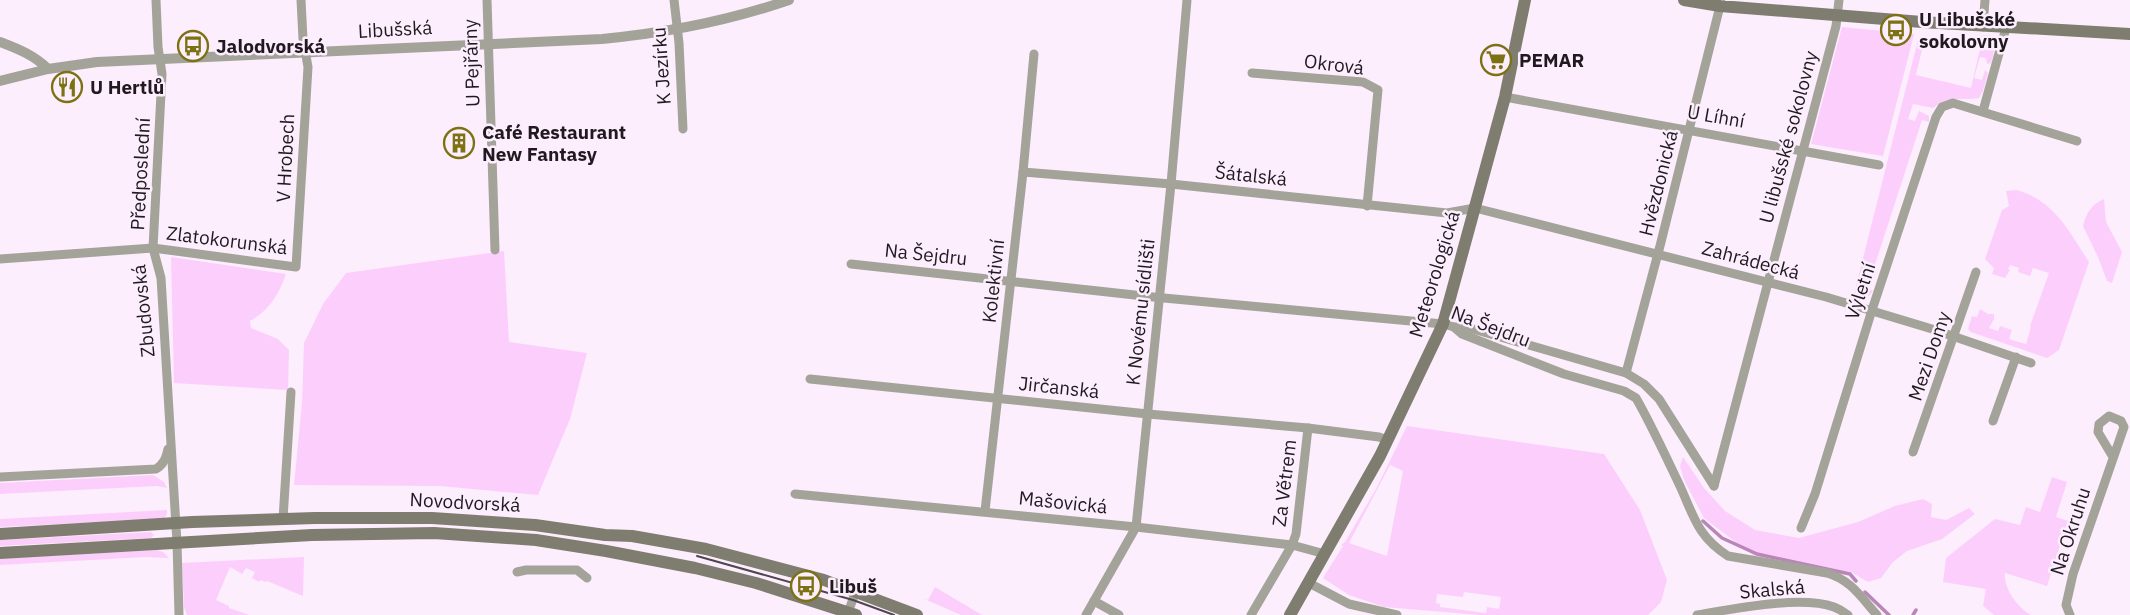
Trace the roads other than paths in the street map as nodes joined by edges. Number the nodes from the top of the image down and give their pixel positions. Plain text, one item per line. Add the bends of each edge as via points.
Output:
1 (156, 0) edge
2 (301, 0) edge
3 (487, 0) edge
4 (674, 0) edge
5 (789, 0) edge
6 (1187, 0) edge
7 (1525, 0) edge
8 (1684, 0) edge
9 (1839, 0) edge
10 (1985, 0) edge
11 (1720, 3) edge
12 (1839, 16) junction
13 (1983, 27) junction
14 (2006, 28) junction
15 (677, 30) junction
16 (2130, 34) edge
17 (0, 42) edge
18 (488, 44) junction
19 (306, 52) junction
20 (1034, 54) dead end
21 (160, 60) junction
22 (48, 69) junction
23 (1252, 73) dead end
24 (0, 81) edge
25 (1505, 97) junction
26 (1983, 111) junction
27 (683, 129) dead end
28 (1689, 129) junction
29 (2077, 141) dead end
30 (1803, 150) junction
31 (1879, 164) dead end
32 (1023, 172) junction
33 (1171, 184) junction
34 (1367, 206) junction
35 (1475, 208) junction
36 (153, 248) junction
37 (495, 250) dead end
38 (1658, 253) junction
39 (0, 259) edge
40 (850, 264) dead end
41 (296, 267) joint
42 (1976, 272) dead end
43 (1010, 281) junction
44 (1768, 282) junction
45 (1159, 298) junction
46 (1872, 310) junction
47 (1449, 326) junction
48 (1955, 337) junction
49 (2016, 357) junction
50 (2031, 363) dead end
51 (1626, 373) junction
52 (810, 379) dead end
53 (291, 392) dead end
54 (998, 398) junction
55 (1148, 414) junction
56 (1993, 421) dead end
57 (1308, 428) junction
58 (1387, 440) junction
59 (170, 441) junction
60 (1913, 452) dead end
61 (2113, 457) dead end
62 (0, 477) edge
63 (795, 494) dead end
64 (985, 511) junction
65 (283, 519) junction
66 (176, 524) junction
67 (1136, 527) junction
68 (1801, 528) dead end
69 (0, 534) edge
70 (177, 543) junction
71 (1292, 545) junction
72 (0, 553) edge
73 (1325, 554) junction
74 (517, 572) dead end
75 (587, 578) dead end
76 (1309, 583) junction
77 (856, 591) junction
78 (1094, 601) junction
79 (180, 613) edge
80 (850, 614) edge
81 (917, 615) edge
82 (1086, 615) edge
83 (1118, 615) edge
84 (1251, 615) edge
85 (1290, 615) edge
86 (1397, 615) edge
87 (1697, 615) edge
88 (1848, 615) edge
89 (1877, 615) edge
90 (2070, 615) edge

1 - 21 street, Předposlední
2 - 19 street, V Hrobech
3 - 18 street, U Pejřárny
4 - 15 street, K Jezírku
5 - 15 street, Libušská
6 - 33 street, K Novému sídlišti
7 - 25 main road, Meteorologická
8 - 11 main road
9 - 12 street, U libušské sokolovny
10 - 13 street
11 - 12 main road
11 - 28 street, Hvězdonická
12 - 13 main road
12 - 30 street, U libušské sokolovny
13 - 14 main road
14 - 16 main road
14 - 26 street
15 - 18 street, Libušská
15 - 27 street, K Jezírku
17 - 22 street via 29,54
18 - 19 street, Libušská
18 - 37 street, U Pejřárny
19 - 21 street, Libušská
19 - 41 street, V Hrobech
20 - 32 street, Kolektivní
21 - 22 street, Libušská
21 - 36 street, Předposlední via 163,74
22 - 24 street, Libušská
23 - 34 street, Okrová via 1363,82 1378,90
25 - 28 street, U Líhní
25 - 35 main road, Meteorologická
26 - 29 street, Výletní
26 - 46 street, Výletní via 1953,103 1939,112
28 - 30 street, U Líhní
28 - 38 street, Hvězdonická
30 - 31 street, U Líhní
30 - 44 street, U libušské sokolovny
32 - 33 street, Šátalská
32 - 43 street, Kolektivní
33 - 34 street, Šátalská
33 - 45 street, K Novému sídlišti
34 - 35 street, Šátalská via 1447,213
35 - 38 street, Zahrádecká
35 - 47 main road, Meteorologická
36 - 39 street, Zbudovská
36 - 41 street, Zlatokorunská
36 - 59 street, Zbudovská via 161,278
38 - 44 street, Zahrádecká
38 - 51 street, Hvězdonická
40 - 43 street, Na Šejdru
42 - 48 street, Mezi Domy
43 - 45 street, Na Šejdru
43 - 54 street, Kolektivní
44 - 46 street, Zahrádecká
44 - 51 street, U libušské sokolovny via 1714,486 1659,399
45 - 47 street, Na Šejdru
45 - 55 street, K Novému sídlišti
46 - 48 street, Zahrádecká
46 - 68 street, Výletní
47 - 51 street
47 - 58 main road, Meteorologická
47 - 89 street, Na Šejdru via 1636,398 1694,520 1714,547 1728,556 1841,578
48 - 49 street, Zahrádecká
48 - 60 street, Mezi Domy
49 - 50 street, Zahrádecká
49 - 56 street
52 - 54 street, Jirčanská
53 - 65 street
54 - 55 street, Jirčanská
54 - 64 street, Kolektivní
55 - 57 street, Jirčanská
55 - 67 street, K Novému sídlišti
57 - 58 street, Jirčanská
57 - 71 street, Za Větrem
58 - 73 main road, Meteorologická
59 - 62 street via 166,458 156,469
59 - 66 street, Zbudovská
61 - 90 street, Na Okruhu via 2073,573 2066,605
63 - 64 street, Mašovická
64 - 67 street, Mašovická
65 - 66 main road, Novodvorská
65 - 77 main road, Novodvorská via 432,518 632,536 706,549
66 - 69 main road, Novodvorská
66 - 70 street, Zbudovská
67 - 71 street, Mašovická
67 - 78 street, K Novému sídlišti
70 - 72 main road, Novodvorská
70 - 79 street, Zbudovská
70 - 80 main road, Novodvorská via 433,533 536,540 695,568
71 - 73 street, Mašovická
71 - 84 street, Za Větrem
73 - 76 main road, Meteorologická
74 - 75 street via 577,570
76 - 85 main road, Meteorologická
76 - 86 street via 1349,604
77 - 80 street
77 - 81 main road, Novodvorská
78 - 82 street, K Novému sídlišti
78 - 83 street
87 - 88 street, Skalská via 1783,603 1834,607

